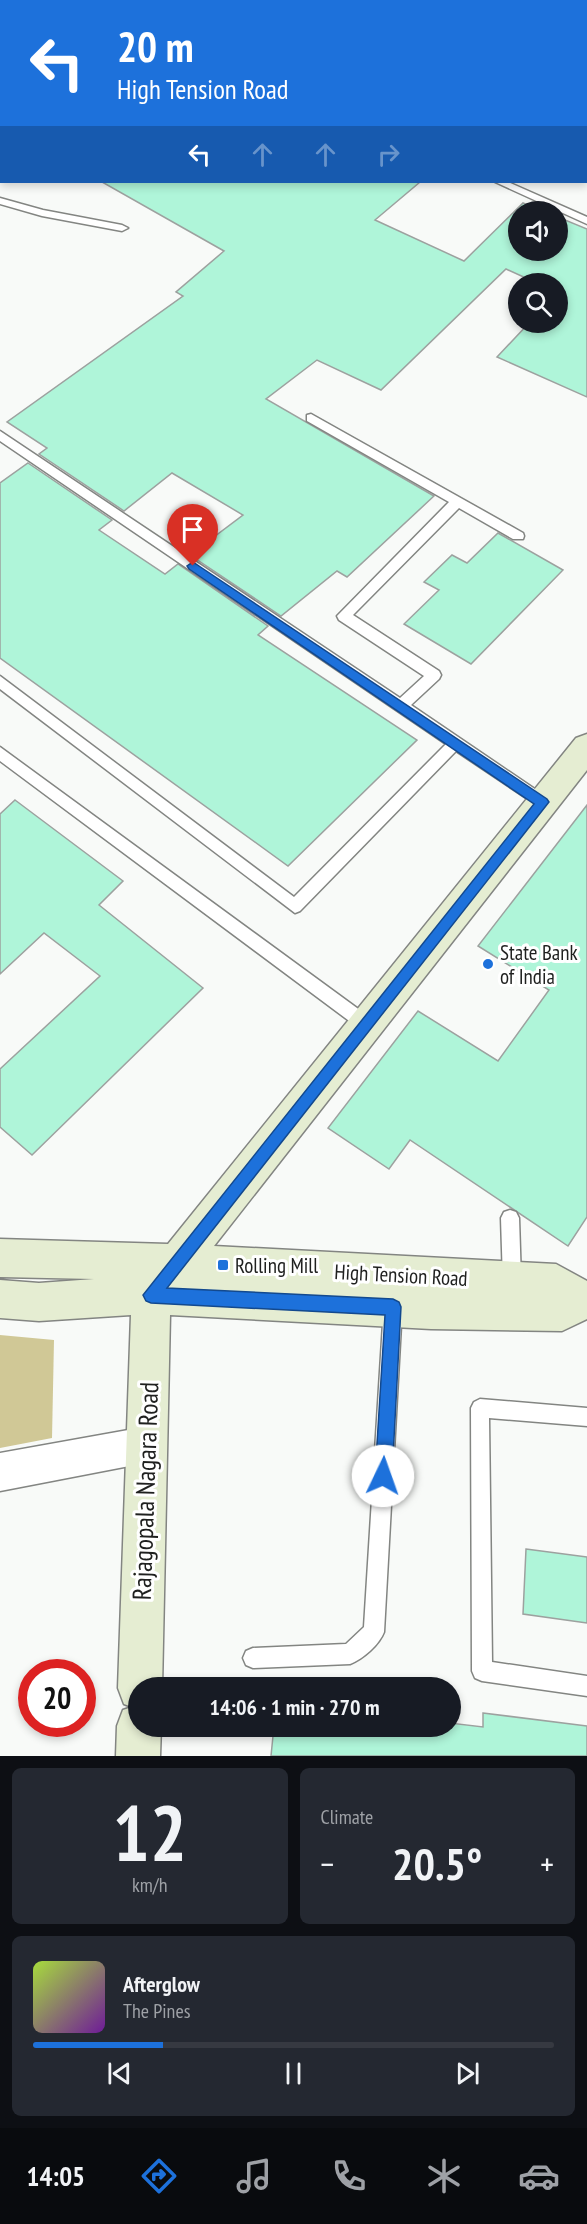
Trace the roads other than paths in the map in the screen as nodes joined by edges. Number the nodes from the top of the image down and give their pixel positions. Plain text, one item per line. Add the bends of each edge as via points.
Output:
1 (502, 183) edge
2 (0, 201) edge
3 (587, 221) edge
4 (122, 228) dead end
5 (311, 418) dead end
6 (0, 435) edge
7 (458, 501) junction
8 (518, 536) dead end
9 (0, 681) edge
10 (401, 706) junction
11 (455, 743) junction
12 (587, 747) edge
13 (0, 753) edge
14 (543, 802) junction
15 (366, 1024) junction
16 (510, 1218) dead end
17 (0, 1258) edge
18 (176, 1263) junction
19 (512, 1281) junction
20 (151, 1295) junction
21 (0, 1299) edge
22 (584, 1300) edge
23 (393, 1307) junction
24 (587, 1417) edge
25 (145, 1445) junction
26 (0, 1472) edge
27 (253, 1658) dead end
28 (140, 1677) edge
29 (587, 1686) edge
30 (139, 1737) edge
31 (138, 1756) edge

1 - 3 lane
2 - 4 lane
5 - 7 lane
6 - 10 lane
7 - 8 lane
7 - 10 lane via 344,616 434,675
9 - 11 lane via 295,906
10 - 11 lane
11 - 14 lane
12 - 14 main road
13 - 15 lane
14 - 15 main road
15 - 18 main road
16 - 19 lane
17 - 18 main road, High Tension Road
18 - 19 main road, High Tension Road
18 - 20 main road
19 - 22 main road, High Tension Road via 556,1283
20 - 21 main road, High Tension Road via 39,1302
20 - 23 main road, High Tension Road
20 - 25 main road, Rajagopala Nagara Road
22 - 23 main road, High Tension Road via 562,1312
23 - 27 lane via 374,1632 351,1654
24 - 29 lane via 480,1408 482,1671
25 - 26 street
25 - 28 main road, Rajagopala Nagara Road
30 - 31 main road

